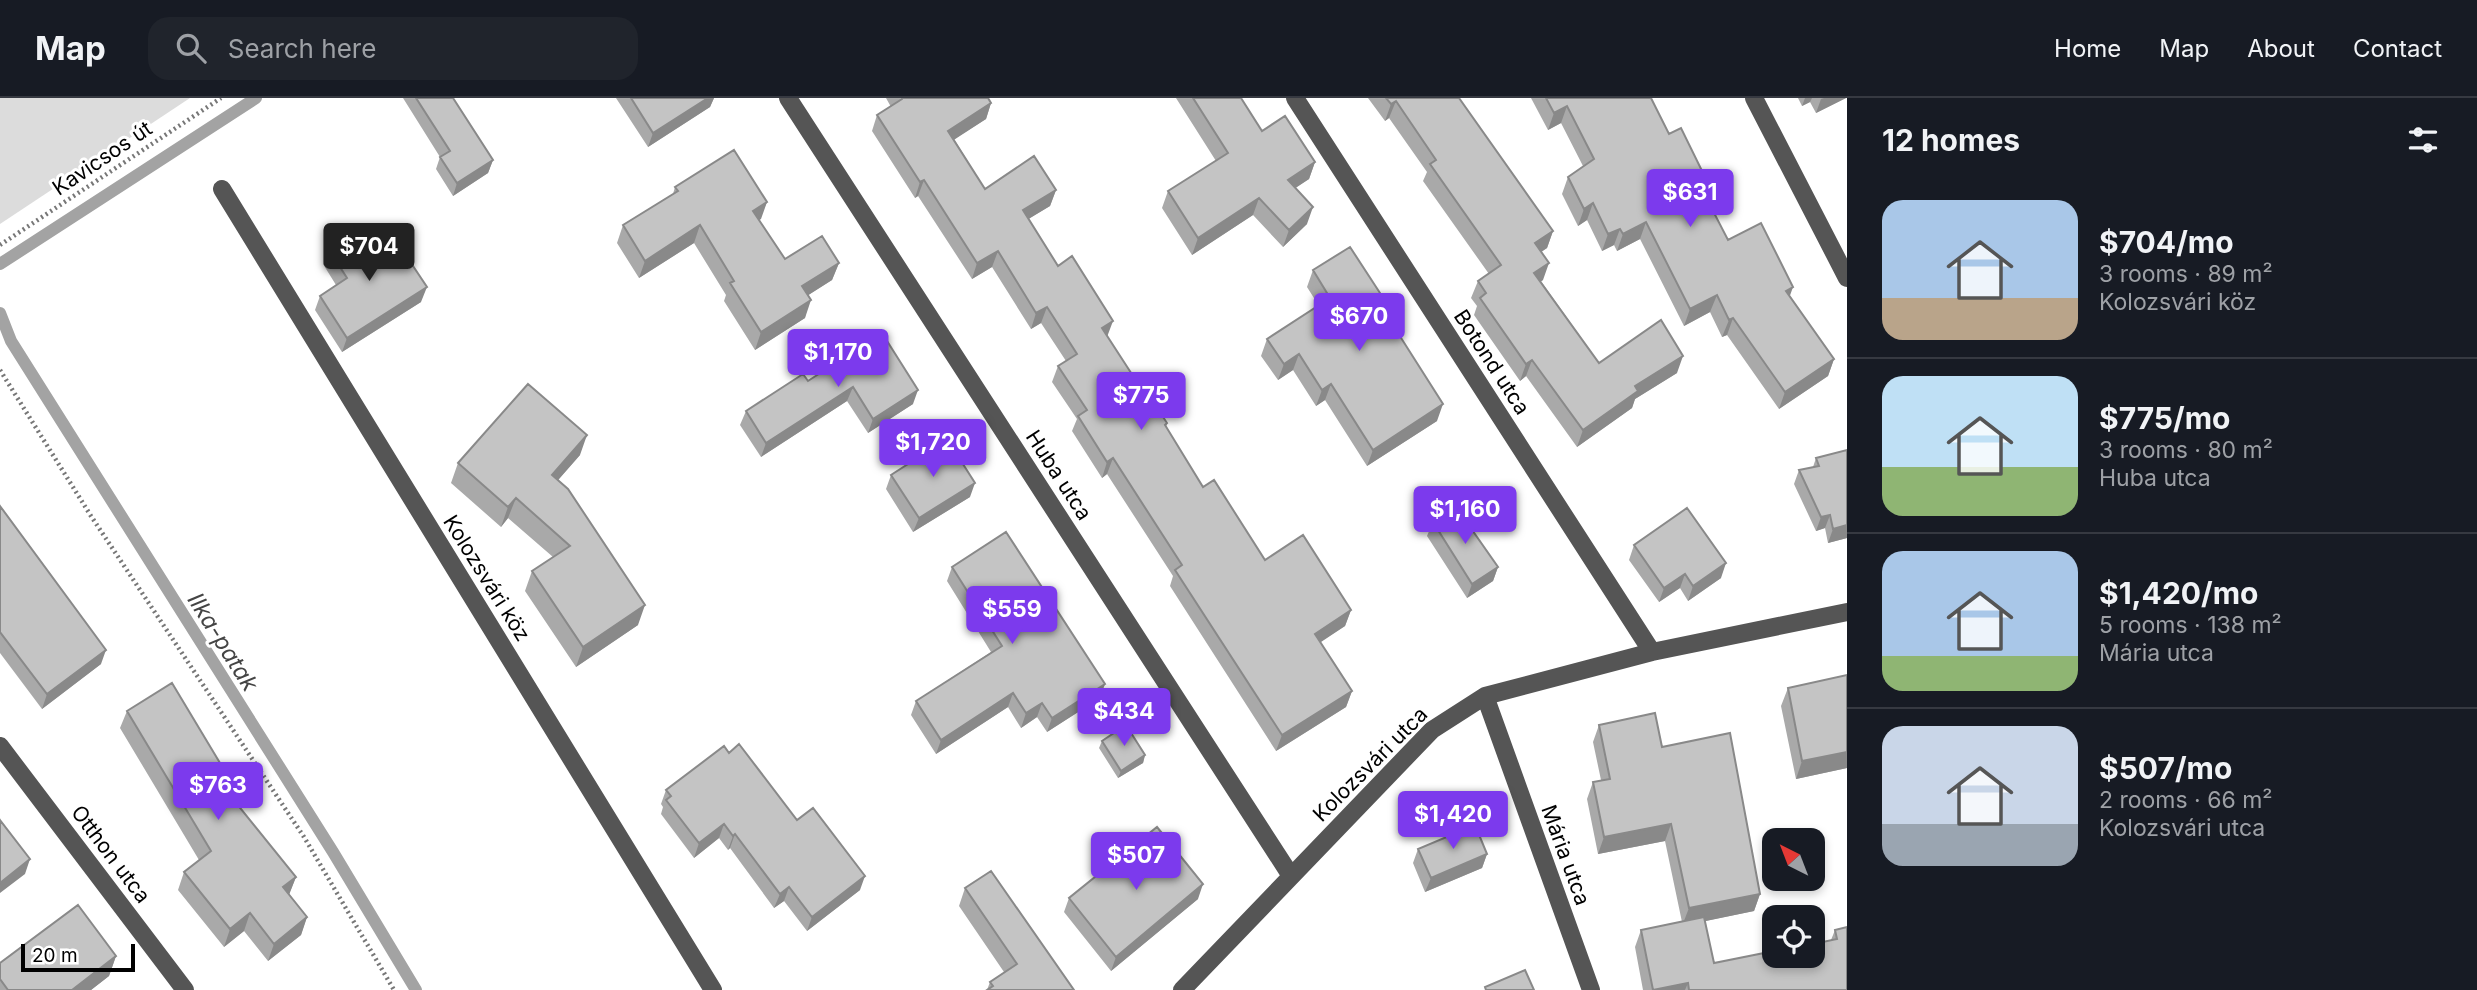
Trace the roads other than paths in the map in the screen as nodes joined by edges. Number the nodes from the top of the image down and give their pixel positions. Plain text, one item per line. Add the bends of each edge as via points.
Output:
1 (788, 98) edge
2 (1295, 98) edge
3 (1754, 98) edge
4 (222, 189) dead end
5 (1847, 278) edge
6 (1847, 612) edge
7 (1652, 652) junction
8 (1485, 696) junction
9 (0, 747) edge
10 (1291, 876) junction
11 (185, 990) edge
12 (713, 990) edge
13 (1182, 990) edge
14 (1591, 990) edge

1 - 10 street, Huba utca
2 - 7 street, Botond utca
3 - 5 street
4 - 12 street, Kolozsvári köz
6 - 7 street, Kolozsvári utca
7 - 8 street, Kolozsvári utca
8 - 10 street, Kolozsvári utca via 1432,730
8 - 14 street, Mária utca
9 - 11 street, Otthon utca
10 - 13 street, Kolozsvári utca

